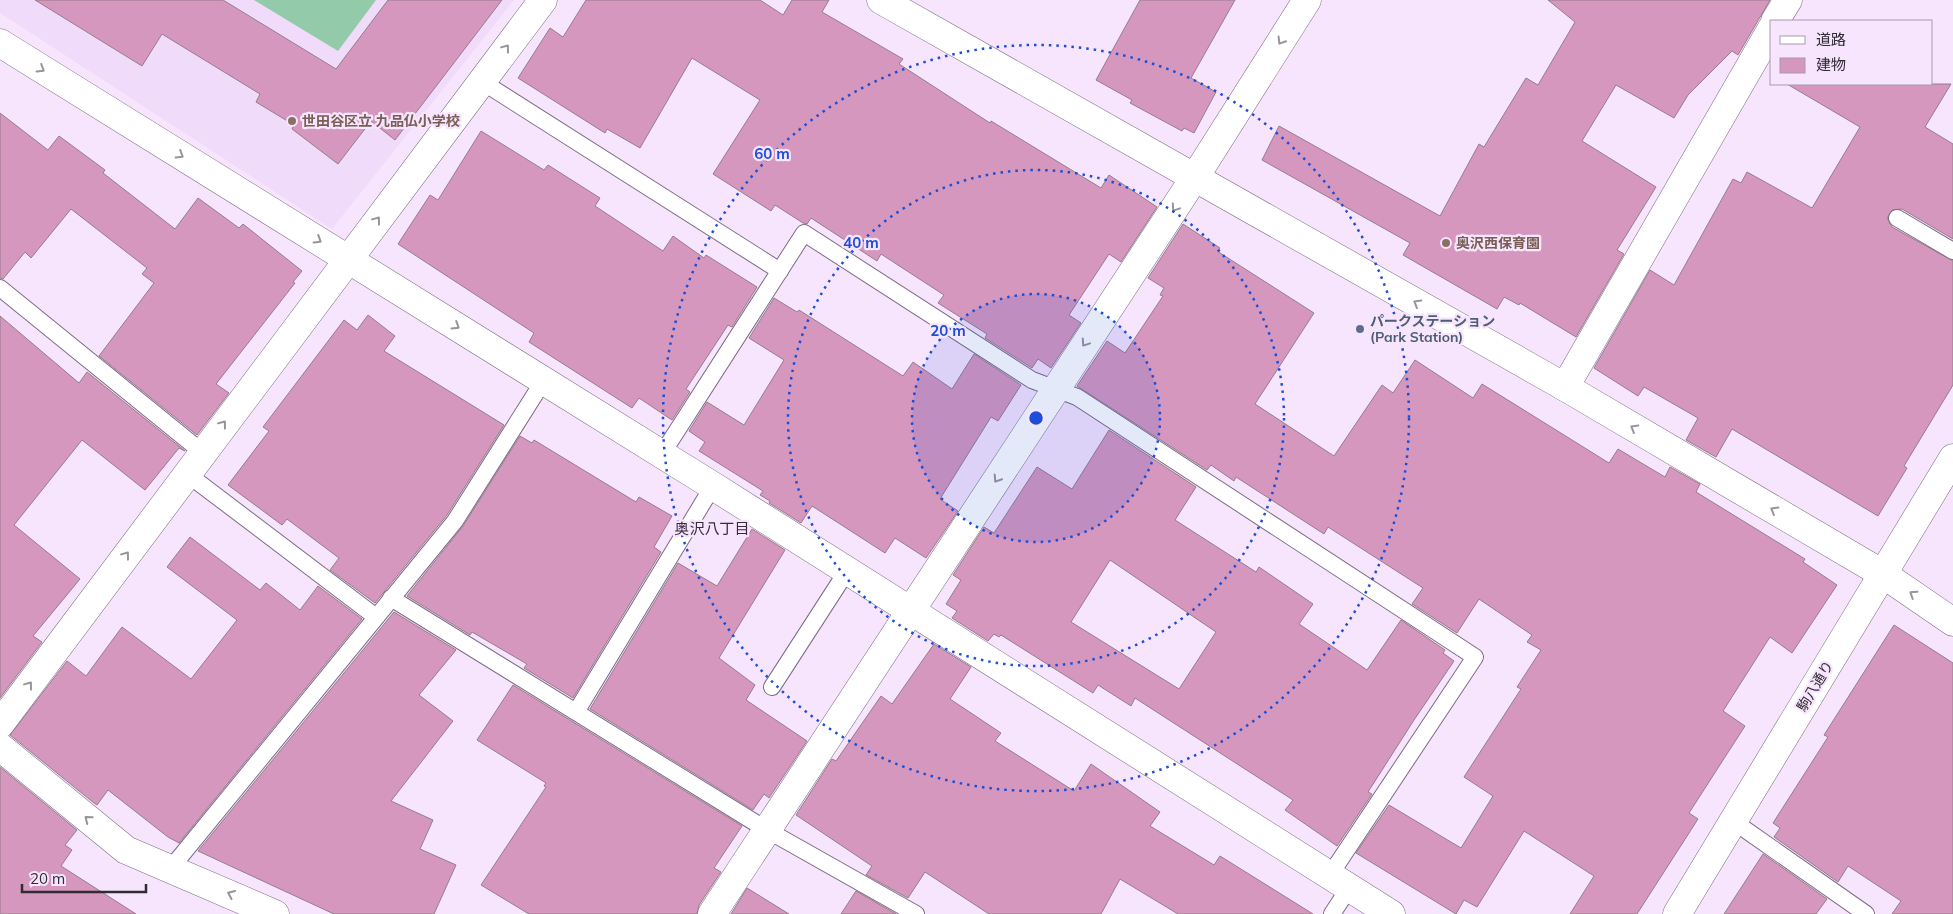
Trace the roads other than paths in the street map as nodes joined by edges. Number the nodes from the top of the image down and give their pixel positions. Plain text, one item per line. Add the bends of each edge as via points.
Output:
1 (543, 0) edge
2 (881, 0) edge
3 (1308, 0) edge
4 (1788, 0) edge
5 (1777, 20) edge
6 (1770, 31) edge
7 (0, 44) edge
8 (481, 81) junction
9 (1195, 177) junction
10 (1896, 218) dead end
11 (1953, 251) edge
12 (347, 259) junction
13 (780, 271) junction
14 (0, 288) edge
15 (544, 380) junction
16 (1565, 387) junction
17 (1055, 389) junction
18 (662, 454) junction
19 (1953, 458) edge
20 (194, 463) junction
21 (713, 486) junction
22 (847, 571) junction
23 (1883, 574) junction
24 (391, 598) junction
25 (911, 611) junction
26 (376, 617) junction
27 (1953, 622) edge
28 (772, 688) dead end
29 (576, 712) junction
30 (0, 724) edge
31 (0, 747) edge
32 (1733, 821) junction
33 (767, 830) junction
34 (171, 868) junction
35 (1339, 882) junction
36 (275, 914) edge
37 (712, 914) edge
38 (916, 914) edge
39 (1332, 914) edge
40 (1391, 914) edge
41 (1677, 914) edge
42 (1866, 914) edge

8 -> 1 street
2 - 9 street
3 -> 9 street
4 - 5 street
6 - 16 street
7 -> 12 street
12 -> 8 street
8 - 13 lane
16 -> 9 street
9 -> 17 street
10 - 11 lane
12 -> 15 street
20 -> 12 street
13 - 17 lane via 804,233 1032,380
13 - 18 lane
14 - 20 lane
15 - 18 street
15 - 24 lane via 455,521
23 -> 16 street
17 -> 25 street
17 - 35 lane via 1077,397 1475,657
18 - 21 street
19 - 23 street, 駒八通り
20 - 26 lane
30 -> 20 street
21 - 22 street
21 - 29 lane
22 - 25 street
22 - 28 lane
27 -> 23 street
23 - 32 street, 駒八通り
24 - 26 lane
24 - 29 lane
25 - 33 street
25 - 35 street
26 - 34 lane
29 - 33 lane
34 -> 31 street via 126,850
32 - 41 street, 駒八通り
32 - 42 lane
33 - 37 street
33 - 38 lane
36 -> 34 street
35 - 39 lane
35 - 40 street

